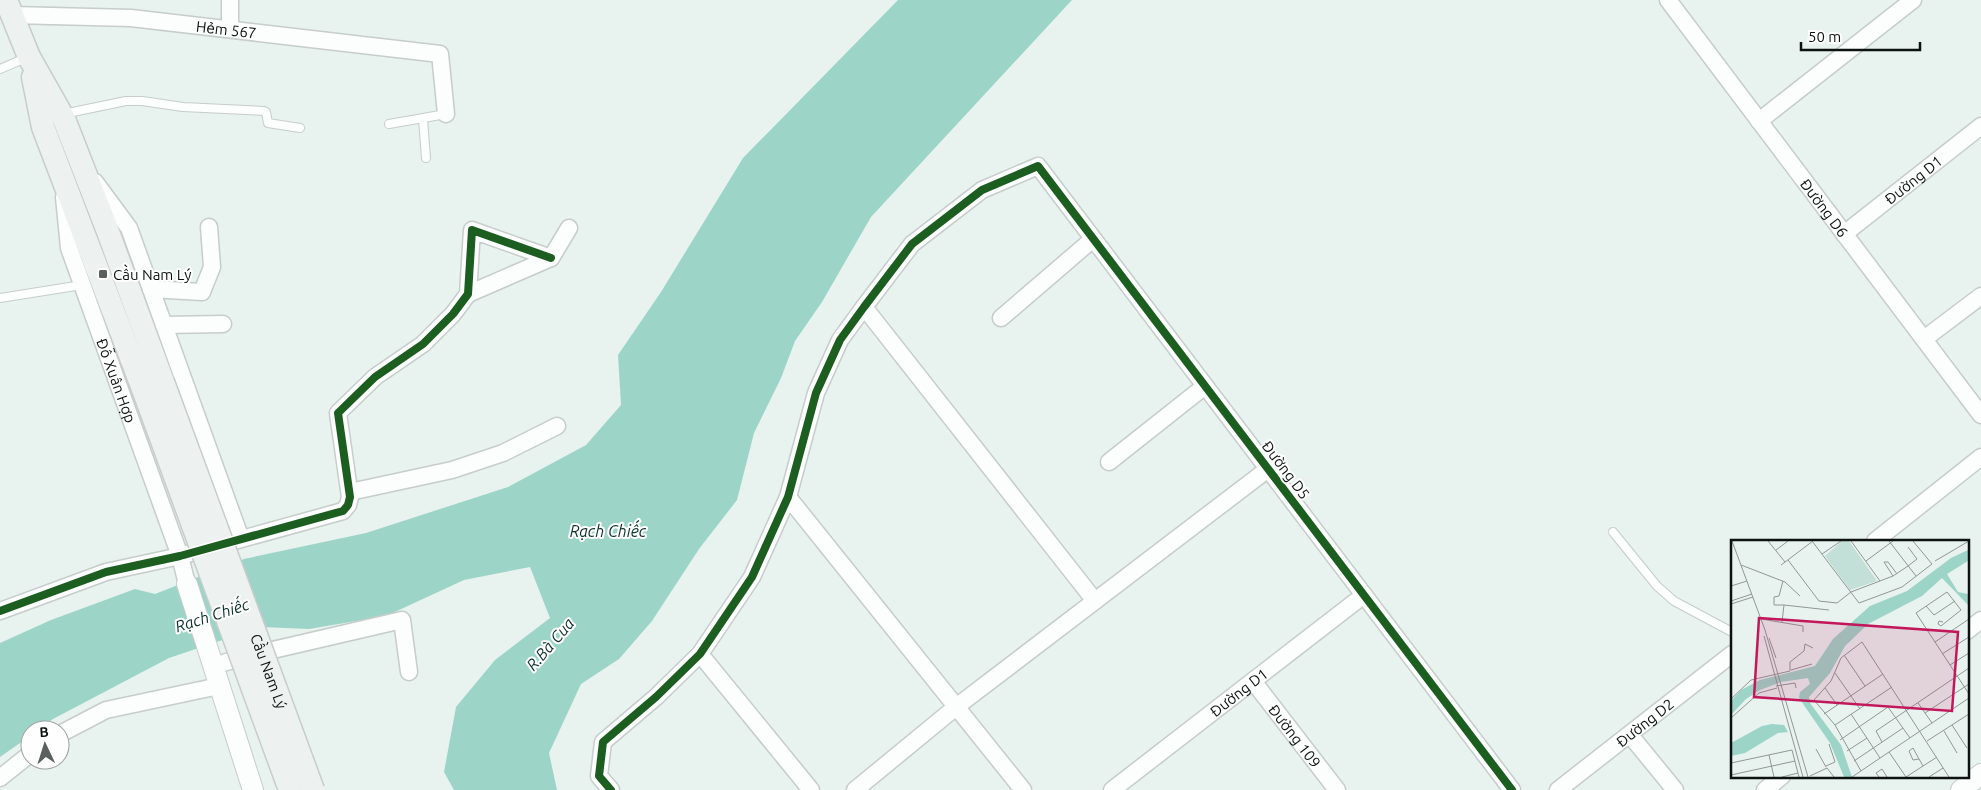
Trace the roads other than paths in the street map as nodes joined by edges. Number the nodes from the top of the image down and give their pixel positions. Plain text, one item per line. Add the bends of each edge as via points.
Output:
1 (230, 0) edge
2 (1668, 0) edge
3 (1913, 0) edge
4 (9, 7) edge
5 (230, 28) junction
6 (29, 57) junction
7 (0, 69) edge
8 (61, 114) junction
9 (446, 114) joint
10 (423, 119) junction
11 (1759, 121) junction
12 (389, 124) dead end
13 (1981, 126) edge
14 (300, 128) dead end
15 (426, 158) dead end
16 (82, 166) junction
17 (62, 175) junction
18 (209, 227) dead end
19 (569, 228) dead end
20 (1844, 234) junction
21 (1093, 239) junction
22 (551, 258) junction
23 (82, 285) junction
24 (152, 290) junction
25 (468, 294) junction
26 (1981, 296) edge
27 (0, 298) edge
28 (864, 307) junction
29 (1002, 318) dead end
30 (223, 324) dead end
31 (164, 325) junction
32 (1924, 339) junction
33 (153, 386) junction
34 (1205, 386) junction
35 (1981, 415) edge
36 (557, 426) dead end
37 (1981, 457) edge
38 (1109, 462) dead end
39 (1268, 469) junction
40 (350, 492) junction
41 (788, 497) junction
42 (1613, 532) dead end
43 (241, 539) junction
44 (1876, 540) edge
45 (180, 556) junction
46 (187, 584) joint
47 (1364, 595) junction
48 (1095, 601) junction
49 (0, 611) edge
50 (1981, 620) edge
51 (1968, 630) edge
52 (1731, 631) edge
53 (700, 654) junction
54 (1731, 655) edge
55 (213, 666) junction
56 (409, 672) dead end
57 (1253, 681) junction
58 (219, 686) junction
59 (956, 707) junction
60 (70, 729) edge
61 (1630, 735) junction
62 (20, 762) edge
63 (1981, 774) edge
64 (0, 778) edge
65 (1780, 778) edge
66 (253, 790) edge
67 (290, 790) edge
68 (313, 790) edge
69 (611, 790) edge
70 (811, 790) edge
71 (855, 790) edge
72 (1024, 790) edge
73 (1112, 790) edge
74 (1337, 790) edge
75 (1512, 790) edge
76 (1558, 790) edge
77 (1675, 790) edge
78 (1765, 790) edge
79 (1961, 790) edge

1 - 5 street
2 - 11 street, Đường D6
3 - 11 street
4 - 5 street, Hẻm 567
4 - 6 main road, Đỗ Xuân Hợp
5 - 9 street, Hẻm 567 via 440,54
6 - 7 lane
6 - 8 main road, Đỗ Xuân Hợp
6 - 17 main road, Đỗ Xuân Hợp via 43,126
8 - 14 lane via 118,101 142,101 183,107 264,111 268,123
8 - 16 main road, Đỗ Xuân Hợp
9 - 10 lane
10 - 12 lane
10 - 15 lane
11 - 20 street, Đường D6
13 - 20 street, Đường D1
16 - 24 street, Đỗ Xuân Hợp via 129,228
16 - 33 main road, Đỗ Xuân Hợp
17 - 23 street, Đỗ Xuân Hợp via 69,248
17 - 33 main road, Đỗ Xuân Hợp
18 - 24 street via 212,267 202,292
19 - 22 street
20 - 32 street, Đường D6
21 - 28 street, Đường D5 via 1038,166 982,190 912,244
21 - 29 street
21 - 34 street, Đường D5
22 - 25 street
22 - 25 street via 472,230
23 - 27 lane
23 - 45 street, Đỗ Xuân Hợp
24 - 31 street, Đỗ Xuân Hợp
25 - 40 street via 423,344 375,377 338,414
26 - 32 street
28 - 41 street via 840,340 816,393
28 - 48 street
30 - 31 street
31 - 43 street, Đỗ Xuân Hợp
32 - 35 street, Đường D6
33 - 67 main road, Cầu Nam Lý, bridge
33 - 68 main road, Cầu Nam Lý, bridge
34 - 38 street
34 - 39 street, Đường D5
36 - 40 street via 503,453 452,470
37 - 44 street
39 - 47 street, Đường D5
39 - 48 street
40 - 43 street via 343,512
41 - 53 street via 752,577
41 - 59 street
42 - 52 lane via 1656,586 1674,601
43 - 45 street
45 - 46 street, Đỗ Xuân Hợp
45 - 49 street via 106,572
46 - 55 street
47 - 57 street, Đường D1
47 - 75 street, Đường D5
48 - 59 street
50 - 51 street
53 - 69 street via 603,742 599,776
53 - 70 street
54 - 61 street, Đường D2
55 - 56 street via 402,620
55 - 58 street
57 - 73 street, Đường D1
57 - 74 street, Đường 109
58 - 60 street via 106,710
58 - 66 street
59 - 71 street
59 - 72 street
61 - 76 street, Đường D2
61 - 77 street
62 - 64 street
63 - 79 street
65 - 78 street

